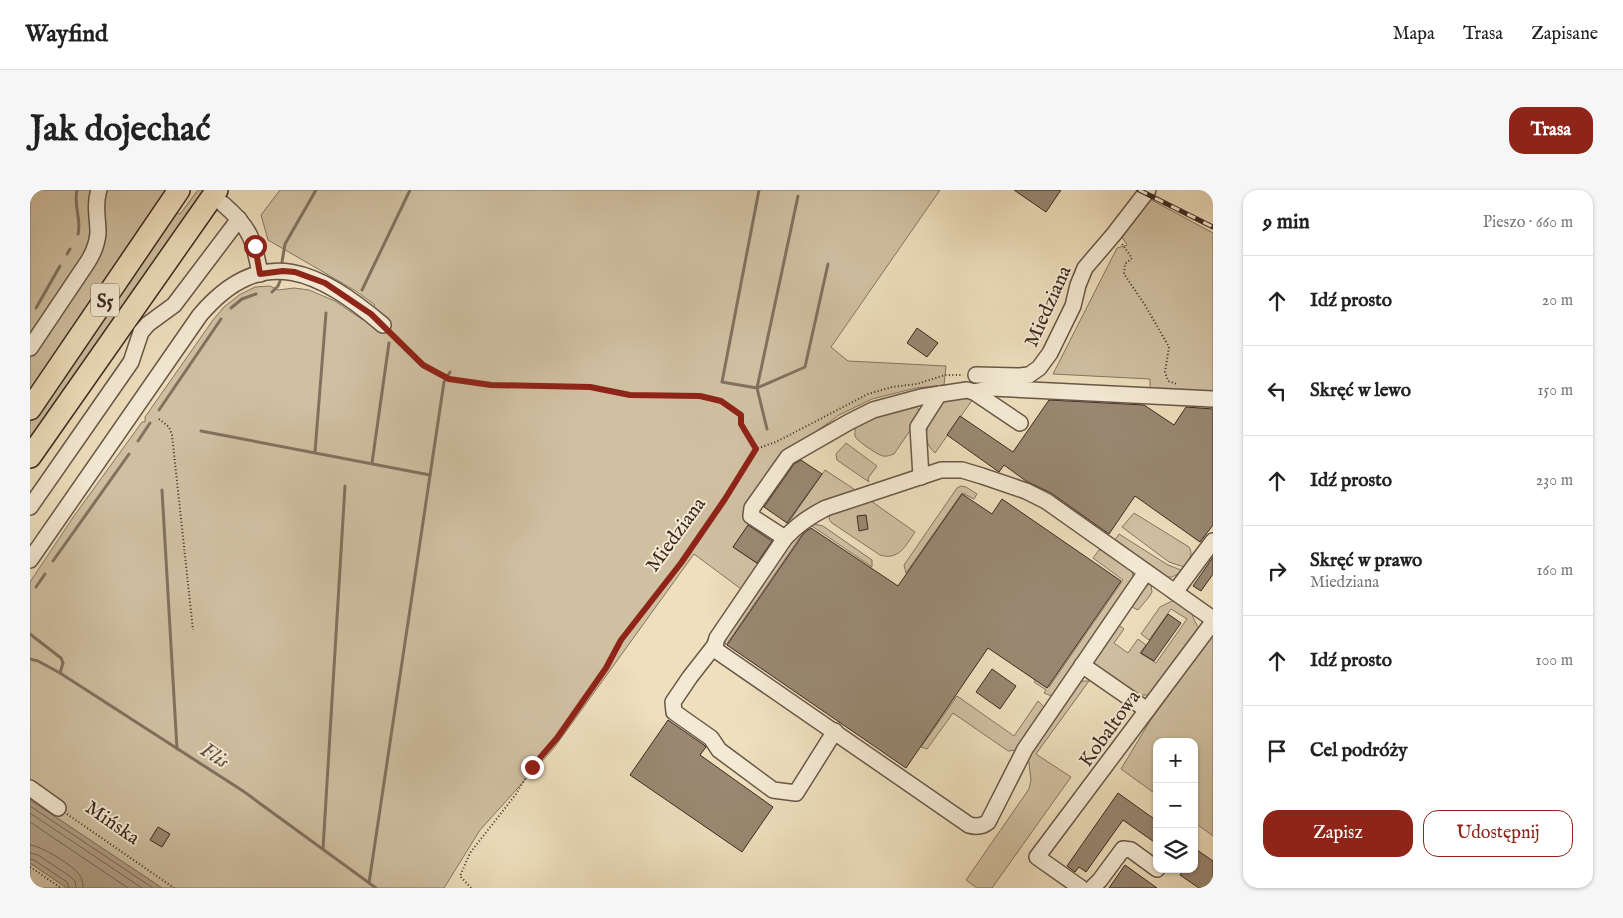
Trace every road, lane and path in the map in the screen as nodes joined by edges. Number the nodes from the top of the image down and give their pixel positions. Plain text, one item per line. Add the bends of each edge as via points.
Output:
1 (98, 190) edge
2 (179, 190) edge
3 (1148, 190) edge
4 (220, 197) edge
5 (239, 219) junction
6 (1114, 234) junction
7 (260, 274) junction
8 (383, 325) joint
9 (30, 348) edge
10 (976, 375) dead end
11 (1180, 385) dead end
12 (974, 392) junction
13 (939, 394) junction
14 (1213, 399) edge
15 (30, 409) edge
16 (159, 419) dead end
17 (1020, 423) dead end
18 (30, 457) edge
19 (921, 477) junction
20 (30, 507) edge
21 (784, 538) junction
22 (1213, 541) edge
23 (30, 560) edge
24 (1146, 572) junction
25 (1175, 592) junction
26 (1213, 621) edge
27 (193, 630) dead end
28 (715, 645) junction
29 (1082, 665) junction
30 (1148, 710) junction
31 (835, 731) junction
32 (30, 788) edge
33 (58, 808) joint
34 (1153, 866) edge
35 (30, 867) edge
36 (61, 888) edge
37 (174, 888) edge
38 (471, 888) edge
39 (1081, 888) edge
40 (1092, 888) edge

1 - 9 street via 95,249
2 - 15 highway, S5
3 - 6 street, Miedziana
4 - 5 street
4 - 18 highway, S5
5 - 7 street via 253,241
5 - 20 street via 174,305 141,332 131,362
6 - 10 street, Miedziana via 1085,268 1073,306 1039,368 1019,376
6 - 11 path via 1132,258 1125,264 1124,274 1169,347 1165,372 1168,381
7 - 8 street via 295,272 320,280
7 - 23 street via 226,289 200,315
8 - 38 path, Miedziana via 423,365 449,379 491,385 590,387 630,395 700,396 721,401 741,415 741,424 756,449 681,563 621,640 606,668 557,738 470,852 460,876
12 - 13 street
12 - 14 street via 992,388
12 - 17 street
13 - 19 street via 918,428
13 - 21 street via 873,410 788,457 751,512 752,516
16 - 27 path via 172,435
19 - 21 street via 826,508 810,516
19 - 24 street via 940,470 962,470 1026,491 1046,501
21 - 28 street
22 - 25 street
24 - 25 street
24 - 29 street
25 - 26 street
26 - 30 street, Kobaltowa
28 - 31 street via 717,651
28 - 31 street via 673,702 674,712 774,790 796,793
29 - 30 street
29 - 31 street via 1024,749 984,826 969,825
30 - 39 street, Kobaltowa via 1037,856
32 - 33 street, Mińska
33 - 37 path, Mińska
34 - 40 street via 1131,850 1123,849
35 - 36 path

